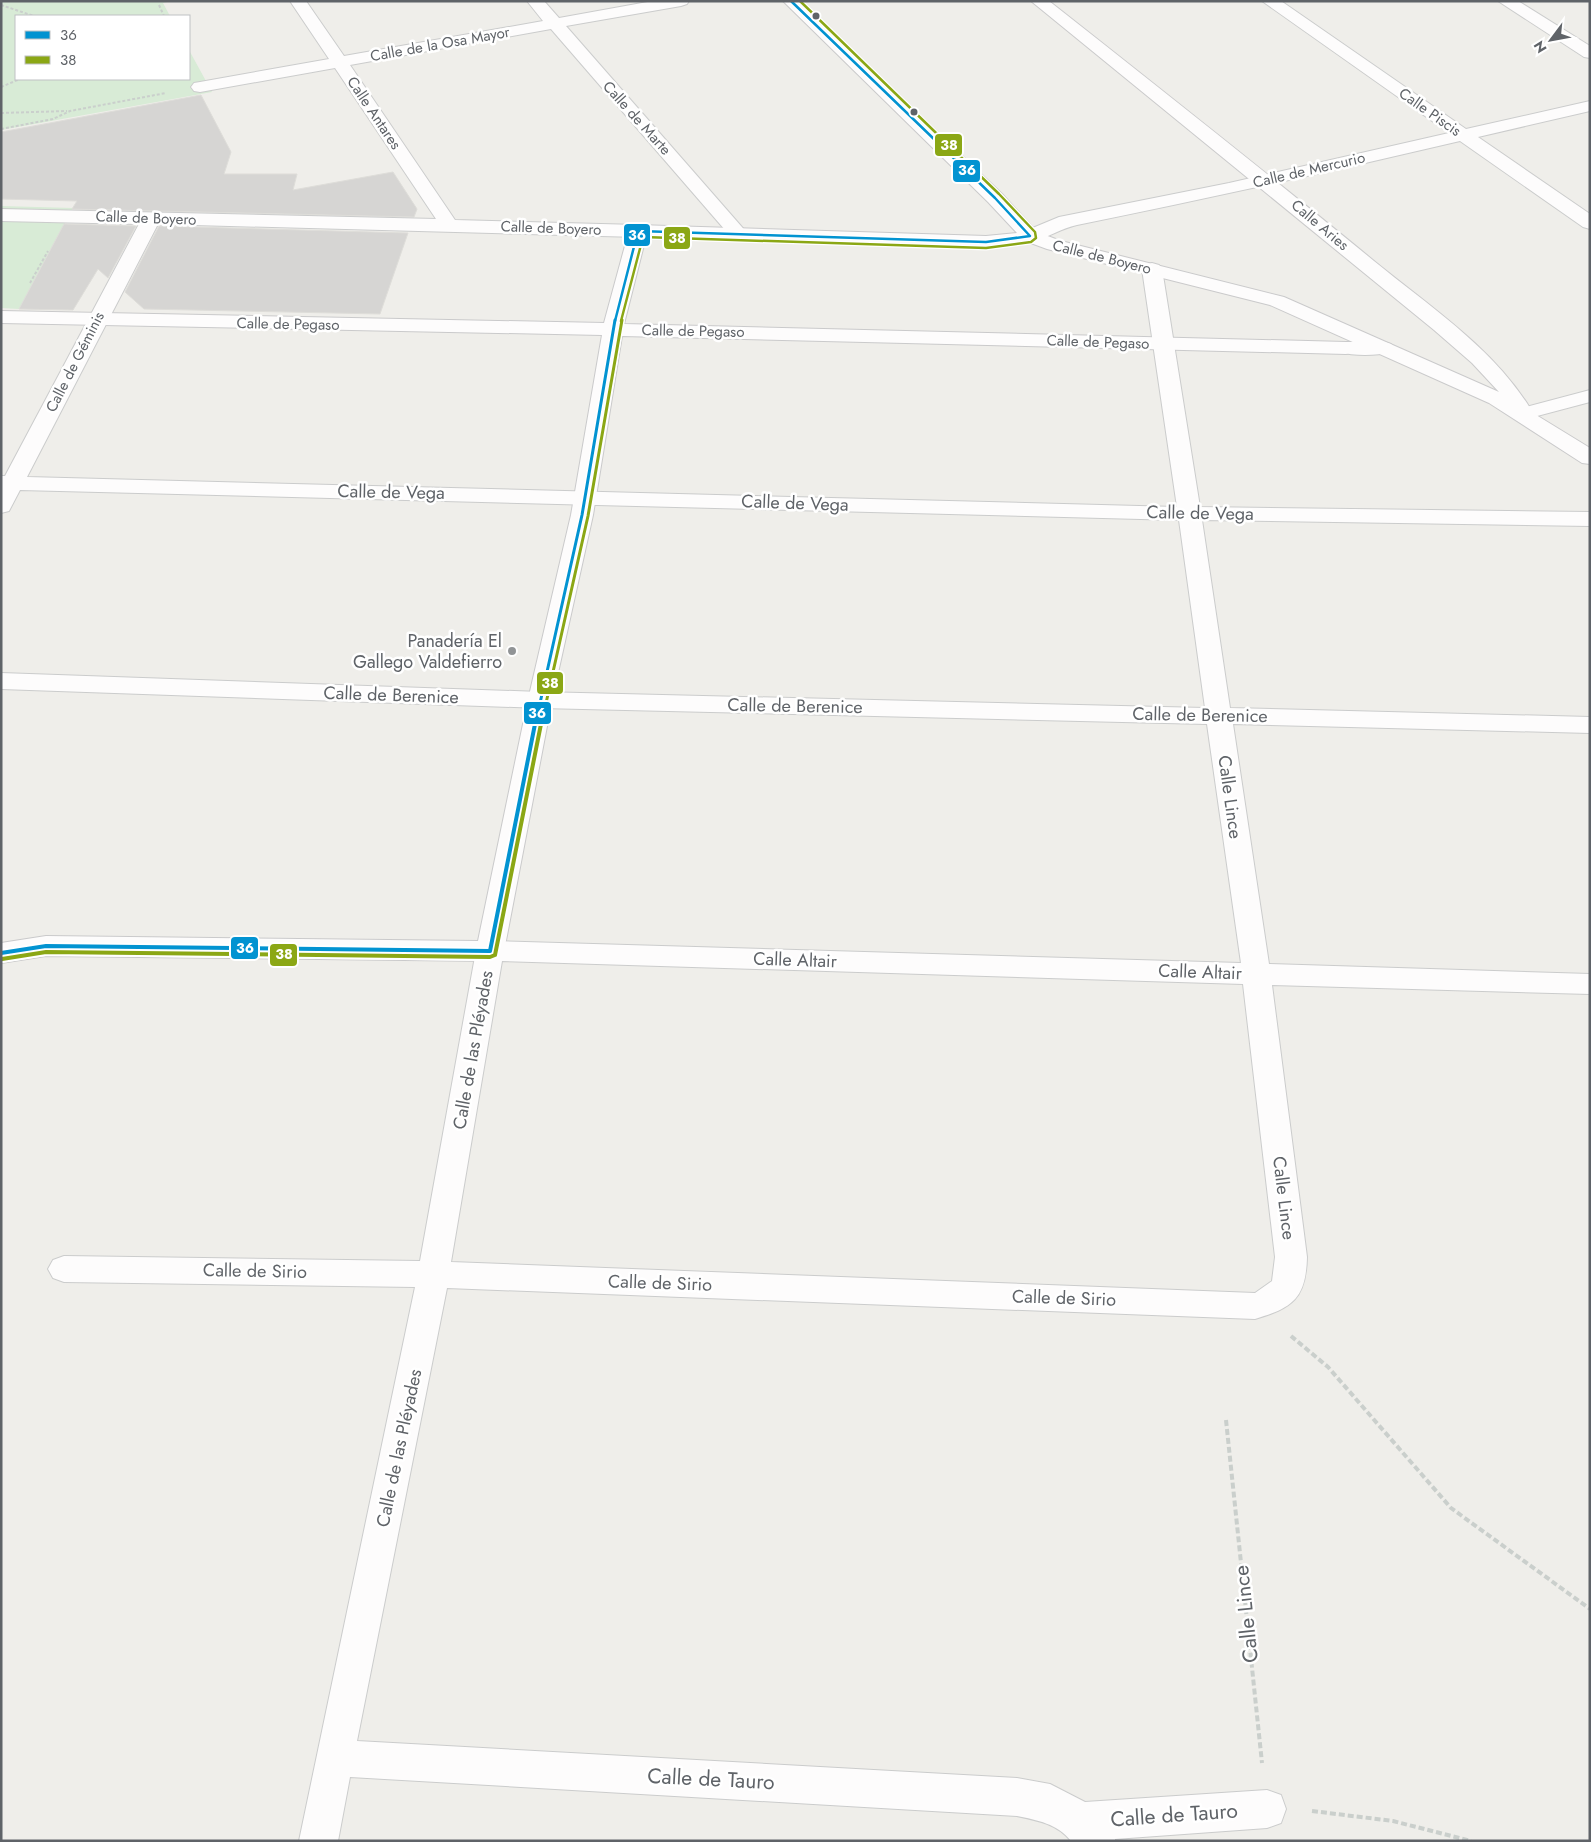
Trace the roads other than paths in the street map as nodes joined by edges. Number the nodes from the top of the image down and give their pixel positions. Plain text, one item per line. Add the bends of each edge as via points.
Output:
1 (298, 1) edge
2 (535, 1) edge
3 (681, 1) edge
4 (790, 1) edge
5 (1039, 1) edge
6 (1270, 1) edge
7 (1506, 1) edge
8 (553, 24) junction
9 (1590, 53) edge
10 (339, 62) junction
11 (200, 87) road end
12 (1590, 106) edge
13 (1464, 135) junction
14 (1266, 180) junction
15 (1, 215) edge
16 (151, 219) junction
17 (1590, 223) edge
18 (449, 225) junction
19 (638, 232) junction
20 (739, 234) junction
21 (1030, 236) junction
22 (1152, 269) junction
23 (1, 317) edge
24 (96, 320) junction
25 (612, 329) junction
26 (1164, 344) junction
27 (1384, 348) junction
28 (1489, 370) junction
29 (1464, 383) junction
30 (1590, 396) edge
31 (1522, 414) junction
32 (1590, 458) edge
33 (7, 483) edge
34 (584, 497) junction
35 (1, 506) edge
36 (1188, 513) junction
37 (1590, 519) edge
38 (1, 681) edge
39 (540, 700) junction
40 (1218, 715) junction
41 (1590, 725) edge
42 (490, 951) junction
43 (1, 953) edge
44 (1256, 973) junction
45 (1590, 984) edge
46 (64, 1269) dead end
47 (434, 1275) junction
48 (1255, 1306) joint
49 (336, 1758) junction
50 (1267, 1808) road end
51 (1088, 1831) edge
52 (318, 1841) edge

1 - 10 street, Calle Antares
2 - 8 street, Calle de Marte
3 - 8 street, Calle de la Osa Mayor
4 - 21 street via 981,184
5 - 14 street, Calle Aries
6 - 13 street, Calle Piscis
7 - 9 street
8 - 10 street, Calle de la Osa Mayor
8 - 20 street, Calle de Marte
10 - 11 street, Calle de la Osa Mayor
10 - 18 street, Calle Antares
12 - 13 street, Calle de Mercurio
13 - 14 street, Calle de Mercurio
13 - 17 street, Calle Piscis
14 - 21 street, Calle de Mercurio via 1059,223
14 - 28 street, Calle Aries via 1471,351
15 - 16 street, Calle de Boyero
16 - 18 street, Calle de Boyero
16 - 24 street, Calle de Géminis
18 - 19 street, Calle de Boyero
19 - 20 street, Calle de Boyero
19 - 25 street, Calle de las Pléyades
20 - 21 street, Calle de Boyero via 986,242
21 - 22 street, Calle de Boyero
22 - 26 street, Calle Lince
22 - 27 street, Calle de Boyero via 1263,296
23 - 24 street, Calle de Pegaso
24 - 25 street, Calle de Pegaso
24 - 33 street, Calle de Géminis
25 - 26 street, Calle de Pegaso
25 - 34 street, Calle de las Pléyades
26 - 27 street, Calle de Pegaso
26 - 36 street, Calle Lince
27 - 29 street, Calle de Boyero
28 - 29 street via 1482,379
28 - 31 street, Calle Aries via 1512,393
29 - 31 street, Calle de Boyero
30 - 31 street
31 - 32 street
33 - 34 street, Calle de Vega
33 - 35 street, Calle de Géminis
34 - 36 street, Calle de Vega
34 - 39 street, Calle de las Pléyades
36 - 37 street, Calle de Vega
36 - 40 street, Calle Lince
38 - 39 street, Calle de Berenice
39 - 40 street, Calle de Berenice
39 - 42 street, Calle de las Pléyades
40 - 41 street, Calle de Berenice
40 - 44 street, Calle Lince
42 - 43 street, Calle Altair via 46,946
42 - 44 street, Calle Altair
42 - 47 street, Calle de las Pléyades
44 - 45 street, Calle Altair
44 - 48 street, Calle Lince via 1288,1226 1291,1276 1284,1293 1272,1302
46 - 47 street, Calle de Sirio
47 - 48 street, Calle de Sirio
47 - 49 street, Calle de las Pléyades
49 - 51 street, Calle de Tauro via 1017,1797 1050,1803
49 - 52 street, Calle de las Pléyades
50 - 51 street, Calle de Tauro

